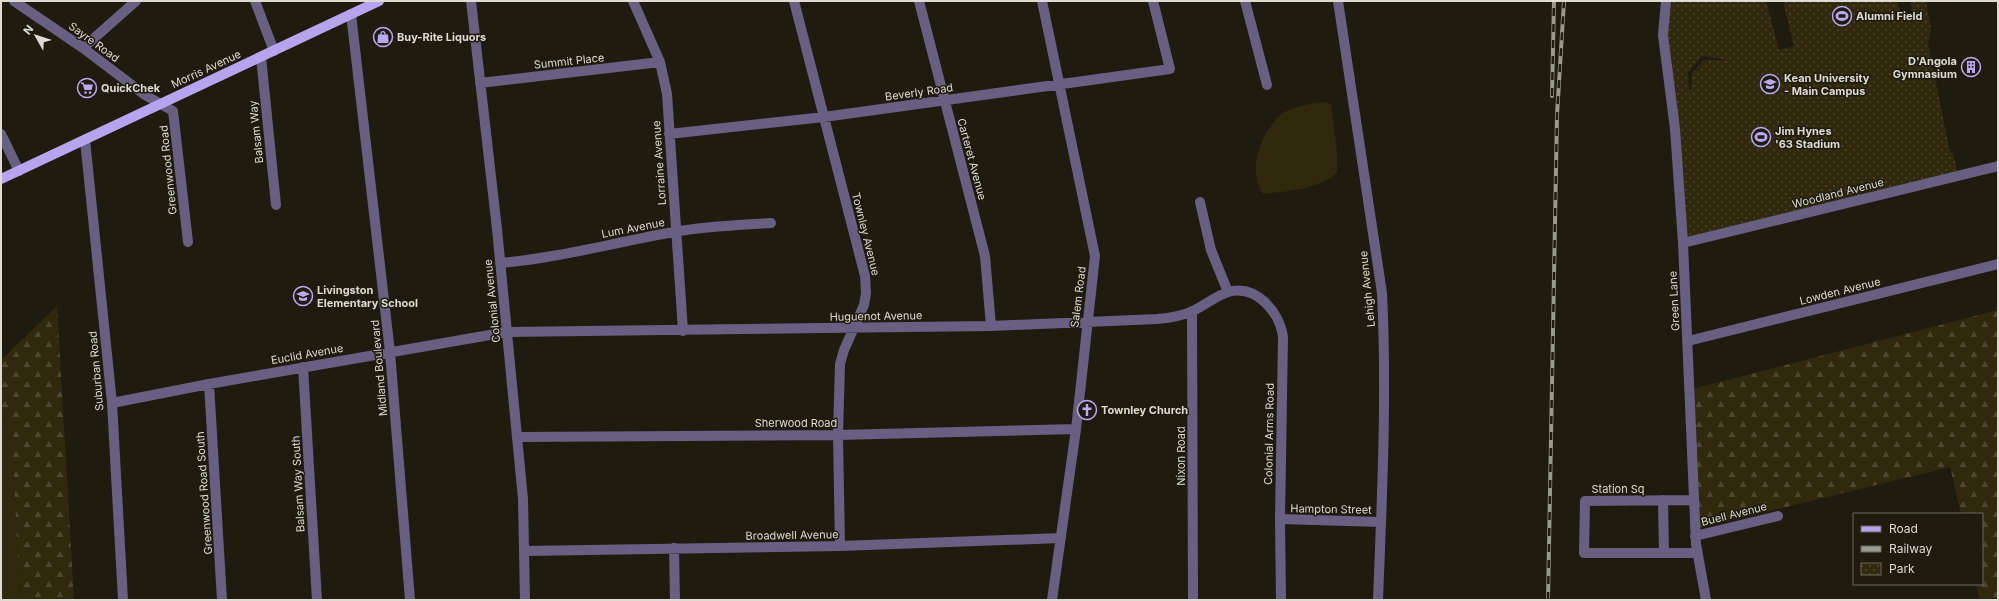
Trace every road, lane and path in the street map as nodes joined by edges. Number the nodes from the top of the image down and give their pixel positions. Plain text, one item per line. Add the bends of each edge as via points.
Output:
1 (14, 1) edge
2 (136, 1) edge
3 (255, 1) edge
4 (471, 1) edge
5 (633, 1) edge
6 (794, 1) edge
7 (919, 1) edge
8 (1042, 1) edge
9 (1153, 1) edge
10 (1245, 1) edge
11 (1338, 1) edge
12 (1666, 1) edge
13 (374, 2) edge
14 (351, 14) junction
15 (83, 48) junction
16 (274, 51) junction
17 (261, 57) junction
18 (660, 62) junction
19 (480, 83) junction
20 (1060, 85) junction
21 (1267, 85) dead end
22 (945, 101) junction
23 (160, 103) junction
24 (824, 117) junction
25 (1, 134) edge
26 (670, 134) junction
27 (84, 140) junction
28 (1998, 166) edge
29 (19, 171) junction
30 (1, 179) edge
31 (1200, 202) dead end
32 (276, 205) dead end
33 (771, 223) dead end
34 (676, 232) junction
35 (188, 242) dead end
36 (1683, 243) junction
37 (500, 263) junction
38 (1998, 264) edge
39 (1240, 291) joint
40 (1228, 292) junction
41 (1192, 311) junction
42 (1088, 321) junction
43 (991, 326) junction
44 (854, 328) junction
45 (683, 331) junction
46 (507, 332) junction
47 (1688, 341) junction
48 (390, 352) junction
49 (303, 367) junction
50 (209, 384) junction
51 (112, 402) junction
52 (1076, 428) junction
53 (838, 435) junction
54 (517, 437) junction
55 (1663, 500) junction
56 (1694, 500) junction
57 (1778, 516) dead end
58 (1280, 520) junction
59 (1381, 522) junction
60 (1695, 536) junction
61 (1061, 538) junction
62 (840, 546) junction
63 (674, 548) junction
64 (524, 550) junction
65 (1664, 553) junction
66 (1697, 553) junction
67 (123, 600) edge
68 (222, 600) edge
69 (317, 600) edge
70 (410, 600) edge
71 (525, 600) edge
72 (675, 600) edge
73 (1052, 600) edge
74 (1193, 600) edge
75 (1281, 600) edge
76 (1378, 600) edge
77 (1706, 600) edge

1 - 15 street, Sayre Road
2 - 15 street
3 - 16 street
4 - 19 street, Colonial Avenue
5 - 18 street, Lorraine Avenue
6 - 24 street, Townley Avenue
7 - 22 street, Carteret Avenue
8 - 20 street, Salem Road
9 - 20 street, Beverly Road via 1170,69
10 - 21 street
11 - 59 street, Lehigh Avenue via 1382,293 1384,328
12 - 36 street, Green Lane via 1663,35 1675,129
13 - 14 main road, Morris Avenue
14 - 16 main road, Morris Avenue
14 - 48 street, Midland Boulevard
15 - 23 street, Sayre Road via 145,95
16 - 17 main road, Morris Avenue
17 - 23 main road, Morris Avenue
17 - 32 street, Balsam Way
18 - 19 street, Summit Place
18 - 26 street, Lorraine Avenue via 667,94
19 - 37 street, Colonial Avenue
20 - 22 street, Beverly Road
20 - 42 street, Salem Road via 1095,256
22 - 24 street, Beverly Road
22 - 43 street, Carteret Avenue via 985,256
23 - 27 main road, Morris Avenue
23 - 35 street, Greenwood Road via 173,111
24 - 26 street, Beverly Road
24 - 44 street, Townley Avenue via 865,276 864,305
25 - 29 street
26 - 34 street, Lorraine Avenue
27 - 29 main road, Morris Avenue
27 - 51 street, Suburban Road
28 - 36 street, Woodland Avenue
29 - 30 main road, Morris Avenue
31 - 40 street via 1211,250
33 - 34 street, Lum Avenue via 725,225
34 - 37 street, Lum Avenue via 531,260
34 - 45 street, Lorraine Avenue
36 - 47 street, Green Lane
37 - 46 street, Colonial Avenue
38 - 47 street, Lowden Avenue
39 - 40 street, Huguenot Avenue
39 - 58 street, Colonial Arms Road via 1267,302 1282,329
40 - 41 street, Huguenot Avenue
41 - 42 street, Huguenot Avenue via 1157,319
41 - 74 street, Nixon Road
42 - 43 street, Huguenot Avenue
42 - 52 street, Salem Road
43 - 44 street, Huguenot Avenue
44 - 45 street, Huguenot Avenue
44 - 53 street, Townley Avenue via 840,364
45 - 46 street, Huguenot Avenue
46 - 48 street, Euclid Avenue
46 - 54 street, Colonial Avenue
47 - 56 street, Green Lane
48 - 49 street, Euclid Avenue
48 - 70 street, Midland Boulevard
49 - 50 street, Euclid Avenue
49 - 69 street, Balsam Way South
50 - 51 street, Euclid Avenue
50 - 68 street, Greenwood Road South
51 - 67 street, Suburban Road
52 - 53 street, Sherwood Road
52 - 61 street, Salem Road
53 - 54 street, Sherwood Road
53 - 62 street, Townley Avenue
54 - 64 street, Colonial Avenue via 523,499
55 - 56 street, Station Sq
55 - 65 street
55 - 65 street, Station Sq via 1585,501 1584,553
56 - 60 street, Green Lane
57 - 60 street, Buell Avenue
58 - 59 street, Hampton Street
58 - 75 street, Colonial Arms Road
59 - 76 street, Lehigh Avenue
60 - 66 street, Green Lane
61 - 62 street, Broadwell Avenue
61 - 73 street, Salem Road
62 - 63 street, Broadwell Avenue
63 - 64 street, Broadwell Avenue
63 - 72 street
64 - 71 street, Colonial Avenue
65 - 66 street, Station Sq
66 - 77 street, Green Lane

